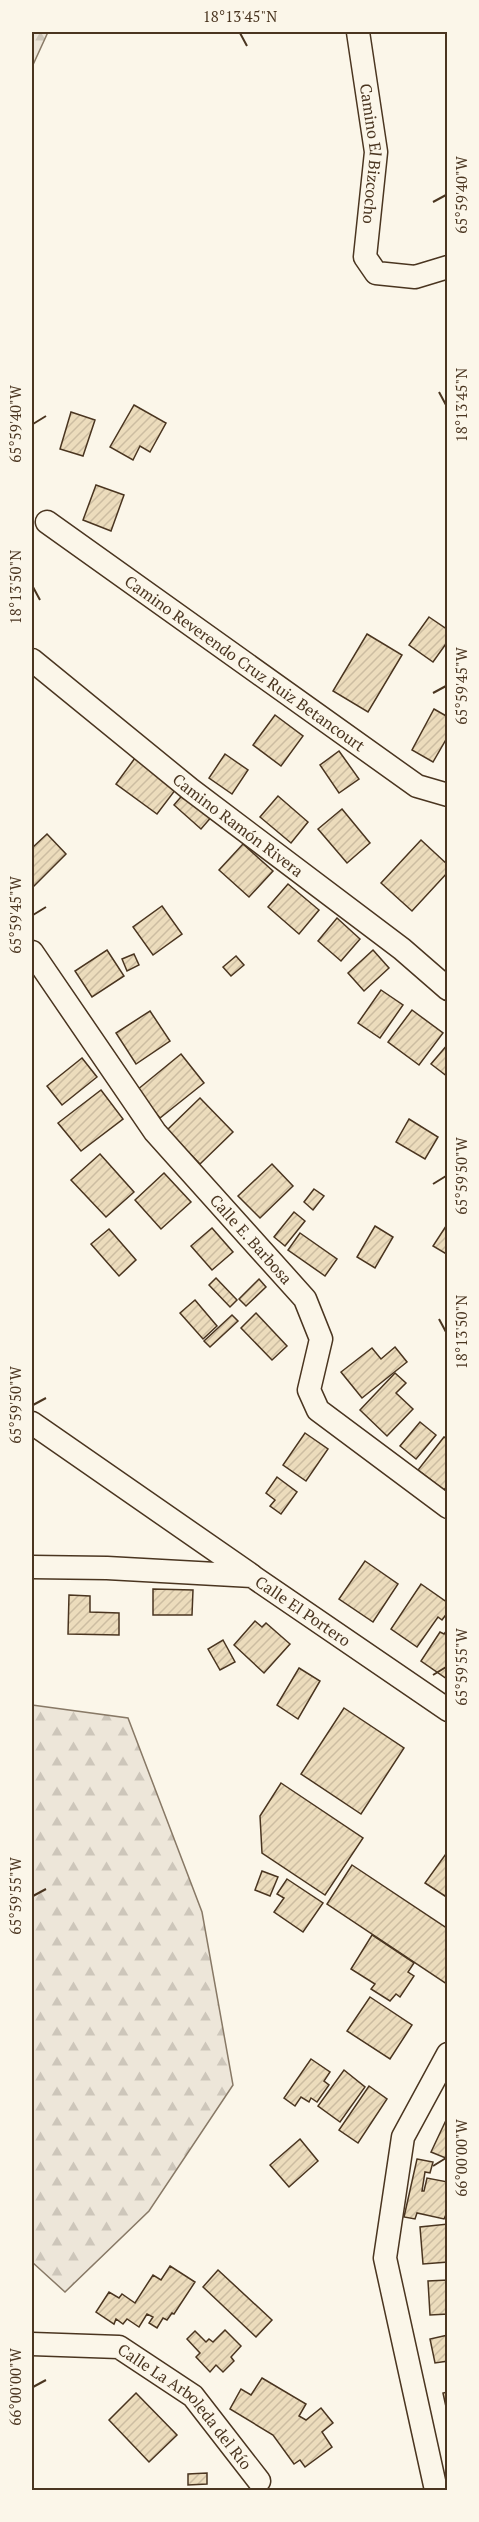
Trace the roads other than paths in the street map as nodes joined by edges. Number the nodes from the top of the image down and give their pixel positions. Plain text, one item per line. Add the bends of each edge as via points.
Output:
1 (358, 32) edge
2 (447, 267) edge
3 (47, 522) dead end
4 (32, 660) edge
5 (447, 795) edge
6 (32, 952) edge
7 (447, 988) edge
8 (32, 1423) edge
9 (447, 1507) edge
10 (32, 1567) edge
11 (252, 1576) junction
12 (447, 1710) edge
13 (447, 2054) edge
14 (32, 2344) edge
15 (260, 2481) dead end
16 (436, 2490) edge

1 - 2 street, Camino El Bizcocho via 376,152 365,257 376,273 415,277
3 - 5 street, Camino Reverendo Cruz Ruiz Betancourt via 417,786
4 - 7 street, Camino Ramón Rivera via 189,789 402,949
6 - 9 street, Calle E. Barbosa via 155,1132 305,1299 321,1339 309,1390 318,1410
8 - 11 street
10 - 11 street, Calle El Portero
11 - 12 street, Calle El Portero
13 - 16 street via 403,2137 385,2258
14 - 15 street, Calle La Arboleda del Río via 119,2348 192,2396

